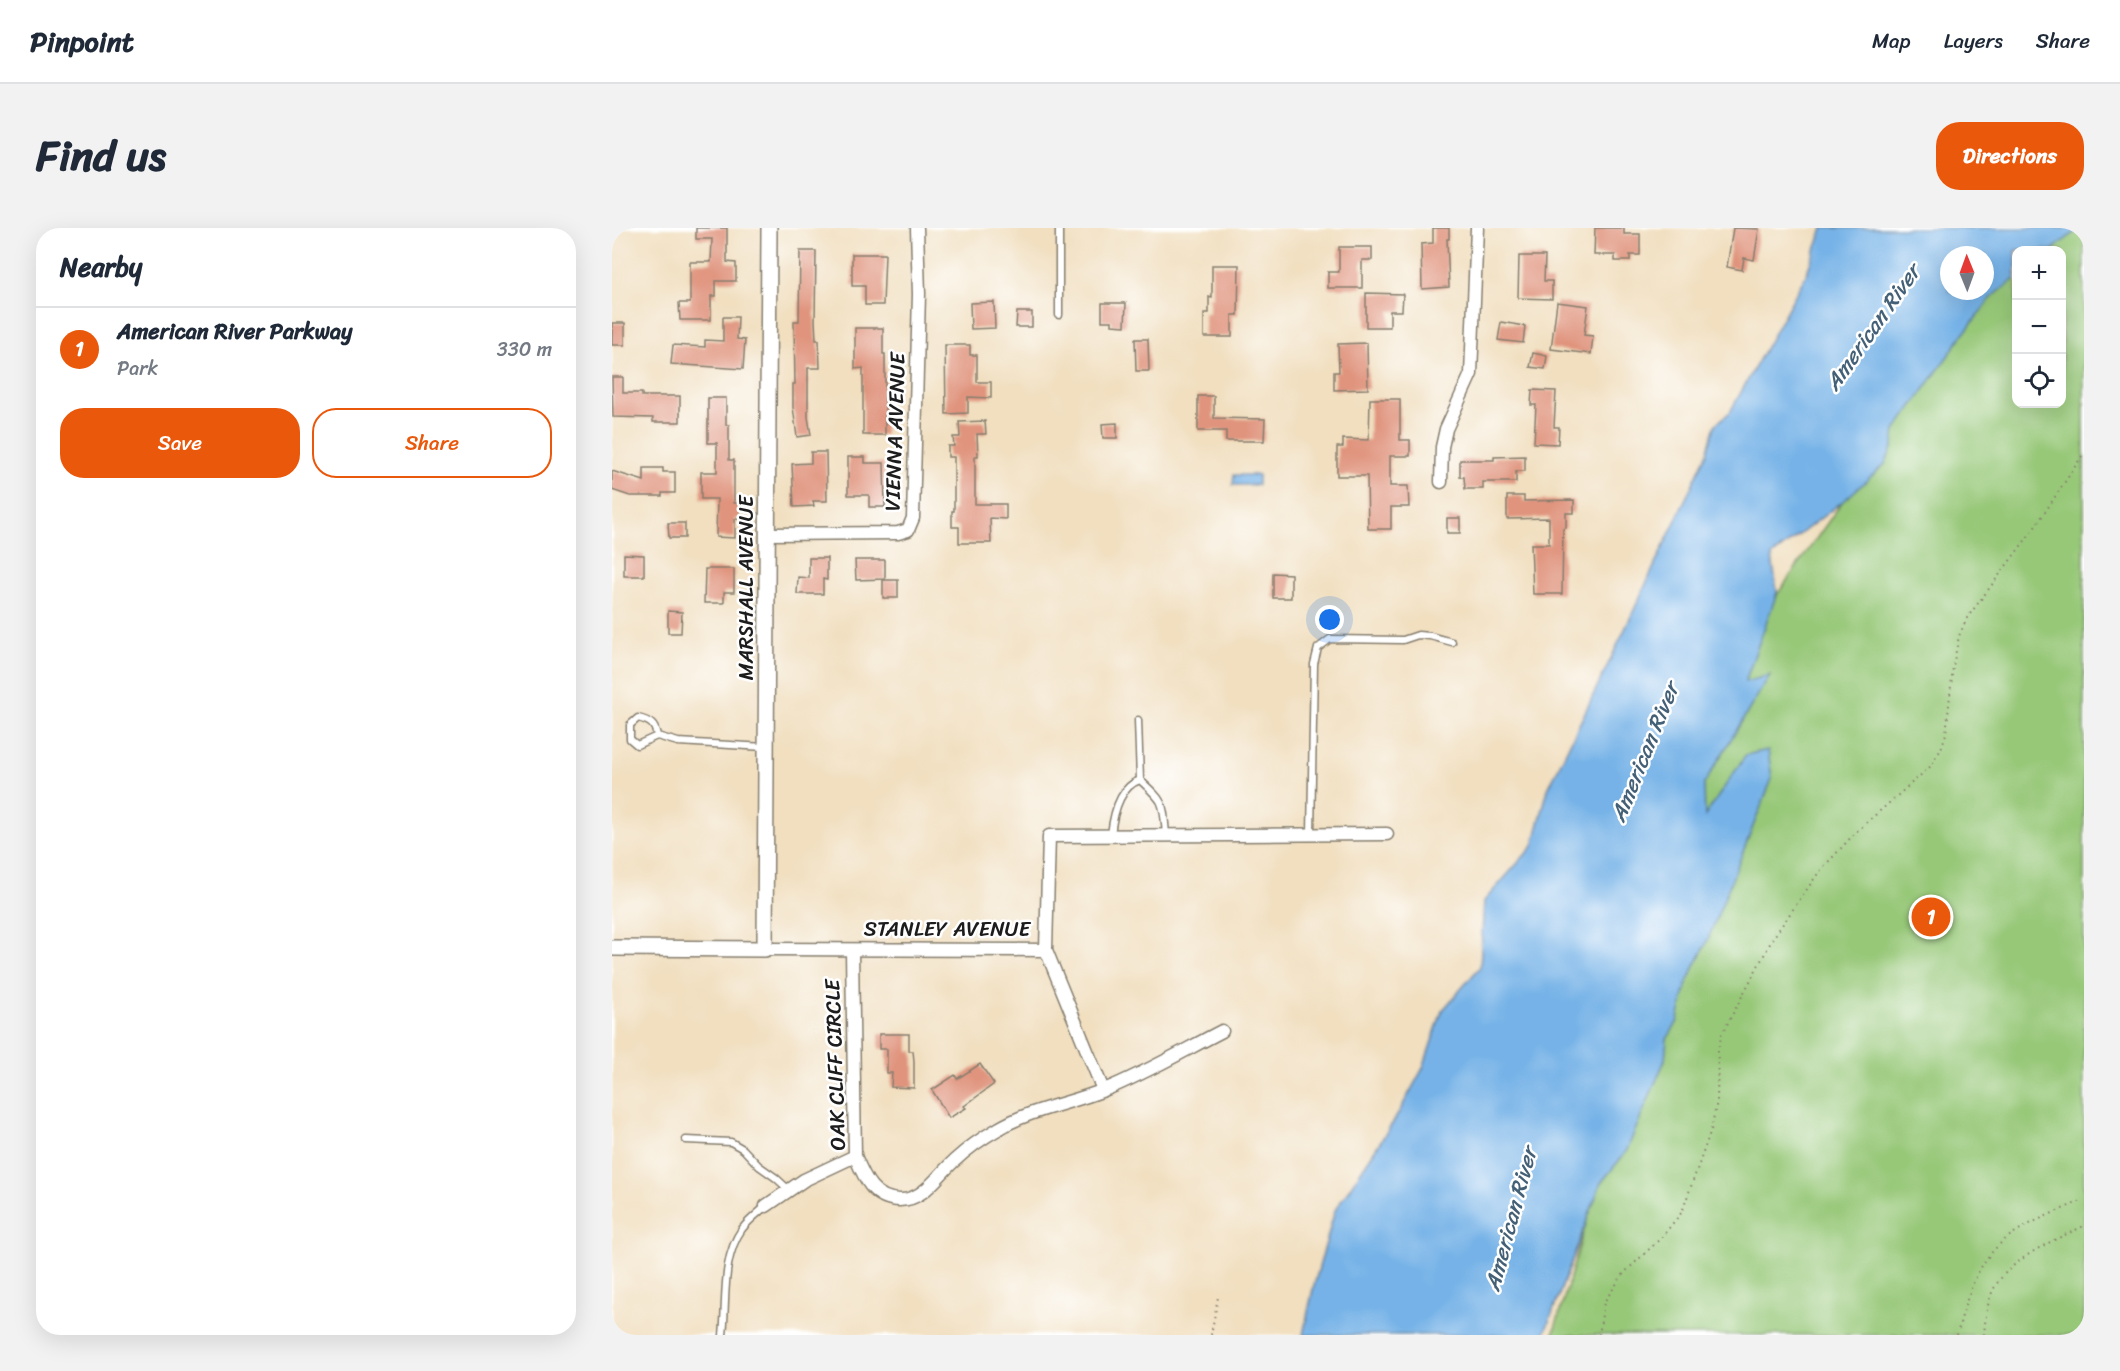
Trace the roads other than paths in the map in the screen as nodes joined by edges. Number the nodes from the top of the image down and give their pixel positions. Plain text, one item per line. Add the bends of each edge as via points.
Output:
1 (769, 228) edge
2 (917, 228) edge
3 (1059, 228) edge
4 (1478, 228) edge
5 (1059, 315) dead end
6 (1441, 482) dead end
7 (767, 534) junction
8 (1452, 642) dead end
9 (1138, 720) dead end
10 (657, 736) junction
11 (766, 747) junction
12 (1140, 780) junction
13 (1311, 834) junction
14 (1387, 834) dead end
15 (1166, 835) junction
16 (1111, 836) junction
17 (612, 948) edge
18 (765, 949) junction
19 (852, 950) junction
20 (1046, 950) junction
21 (1222, 1031) dead end
22 (1103, 1090) junction
23 (686, 1140) dead end
24 (855, 1156) junction
25 (789, 1190) junction
26 (766, 1206) joint
27 (723, 1335) edge

1 - 7 street, MARSHALL AVENUE
2 - 7 street, VIENNA AVENUE via 913,518 908,530
3 - 5 lane
4 - 6 street via 1471,374 1446,429
7 - 11 street, MARSHALL AVENUE
8 - 13 lane via 1418,635 1403,640 1330,639 1318,648 1314,664
9 - 12 lane
10 - 10 lane via 649,721 638,718 630,725 630,739 637,745
10 - 11 lane via 678,742
11 - 18 street, MARSHALL AVENUE
12 - 15 lane via 1160,797
12 - 16 lane via 1128,788 1113,815
13 - 14 street, STANLEY AVENUE
13 - 15 street, STANLEY AVENUE
15 - 16 street, STANLEY AVENUE
16 - 20 street, STANLEY AVENUE via 1049,836
17 - 18 street, STANLEY AVENUE
18 - 19 street, STANLEY AVENUE
19 - 20 street, STANLEY AVENUE
19 - 24 street, OAK CLIFF CIRCLE
20 - 22 street
21 - 22 street, OAK CLIFF CIRCLE
22 - 24 street, OAK CLIFF CIRCLE via 1048,1107 998,1129 954,1161 925,1191 908,1199 889,1199 873,1189
23 - 25 lane via 730,1142
24 - 25 street
25 - 26 street
26 - 27 lane via 743,1228 732,1248

